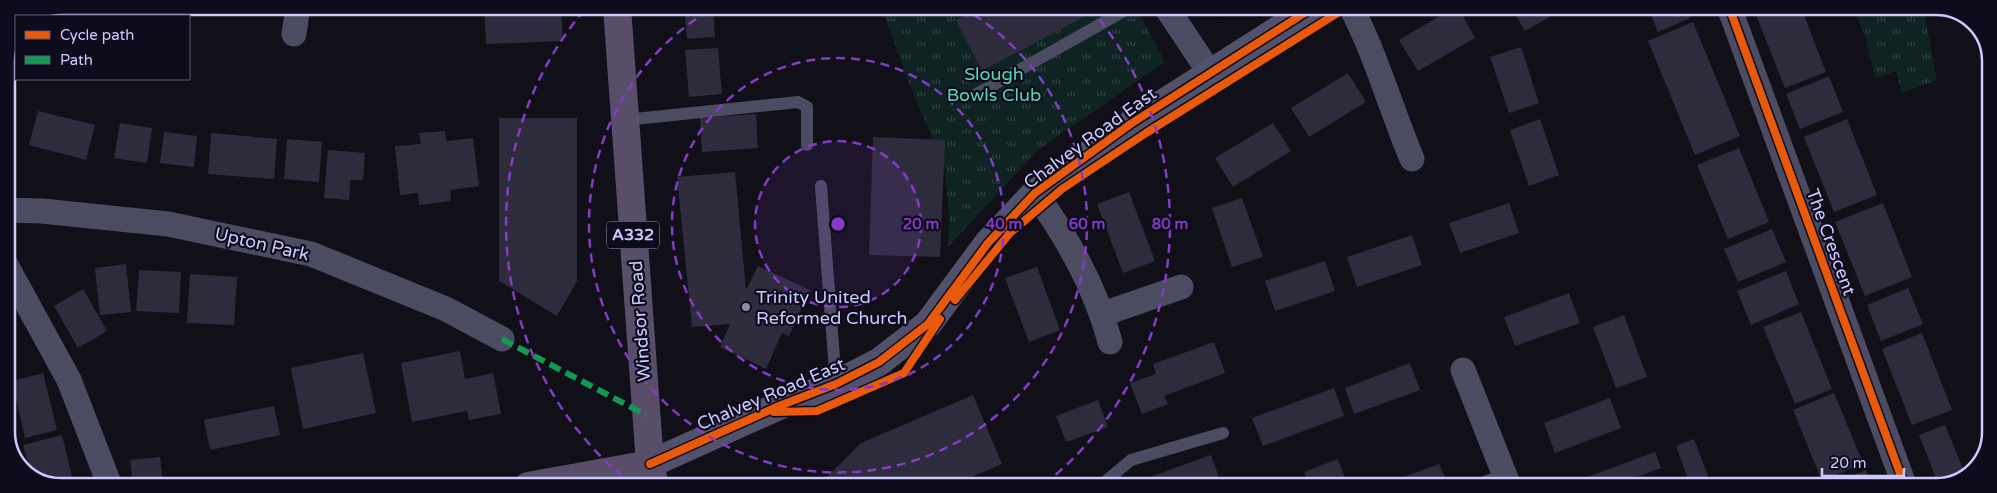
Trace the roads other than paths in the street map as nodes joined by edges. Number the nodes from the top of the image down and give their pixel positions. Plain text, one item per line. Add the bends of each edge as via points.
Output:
1 (297, 15) edge
2 (617, 15) edge
3 (1117, 15) edge
4 (1171, 15) edge
5 (1301, 15) edge
6 (1355, 15) edge
7 (1732, 15) edge
8 (294, 34) dead end
9 (1210, 73) junction
10 (975, 95) dead end
11 (625, 120) junction
12 (807, 145) dead end
13 (1412, 159) dead end
14 (821, 186) dead end
15 (1035, 193) junction
16 (15, 210) edge
17 (15, 281) edge
18 (1181, 287) dead end
19 (1103, 314) junction
20 (502, 339) dead end
21 (1110, 342) dead end
22 (1463, 370) dead end
23 (836, 384) junction
24 (1222, 433) dead end
25 (653, 475) edge
26 (107, 478) edge
27 (619, 478) edge
28 (1110, 478) edge
29 (1505, 478) edge
30 (1902, 478) edge

1 - 8 street
2 - 11 main road, Windsor Road / A332
3 - 10 lane
4 - 9 street
5 - 9 street, Chalvey Road East
6 - 13 street
7 - 30 street, The Crescent
9 - 15 street, Chalvey Road East via 1132,123
11 - 12 lane via 798,102 807,107
11 - 25 main road, Windsor Road / A332
14 - 23 lane
15 - 19 street via 1061,229
15 - 23 street, Chalvey Road East via 988,243 928,324 879,362
16 - 20 street, Upton Park via 168,224 311,254 446,309
17 - 26 street via 69,380
18 - 19 street
19 - 21 street
22 - 29 street
23 - 25 street, Chalvey Road East via 779,406
24 - 28 lane via 1131,460
25 - 27 main road

